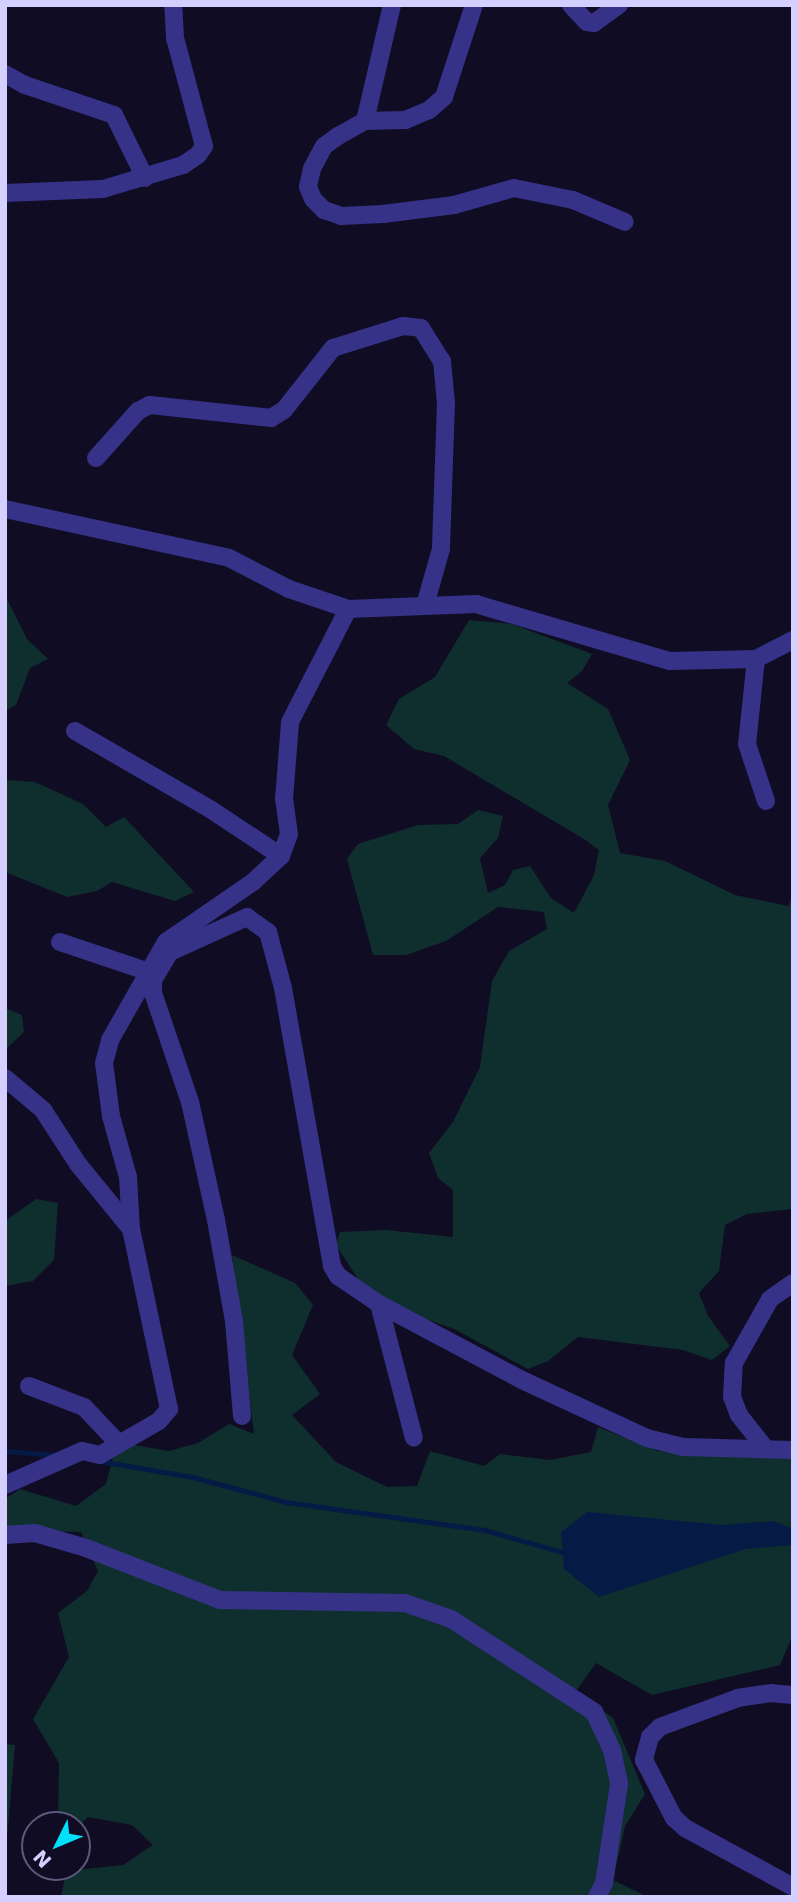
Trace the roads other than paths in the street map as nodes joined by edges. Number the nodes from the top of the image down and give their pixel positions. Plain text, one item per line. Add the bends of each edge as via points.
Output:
1 (173, 5) edge
2 (392, 5) edge
3 (474, 5) edge
4 (571, 5) edge
5 (619, 5) edge
6 (5, 74) edge
7 (365, 121) junction
8 (145, 178) junction
9 (5, 193) edge
10 (625, 222) dead end
11 (96, 458) dead end
12 (5, 509) edge
13 (425, 605) junction
14 (348, 609) junction
15 (793, 640) edge
16 (756, 659) junction
17 (75, 731) dead end
18 (766, 801) dead end
19 (281, 856) junction
20 (60, 942) dead end
21 (146, 971) junction
22 (5, 1078) edge
23 (131, 1229) junction
24 (793, 1283) edge
25 (379, 1304) junction
26 (29, 1386) dead end
27 (242, 1416) dead end
28 (414, 1438) dead end
29 (119, 1444) junction
30 (765, 1448) junction
31 (793, 1450) edge
32 (5, 1485) edge
33 (5, 1535) edge
34 (793, 1696) edge
35 (793, 1887) edge
36 (597, 1897) edge

1 - 8 street via 175,38 204,146 183,165
2 - 7 street
3 - 7 street via 444,97 429,110 405,120
4 - 5 street via 587,22 594,23
6 - 8 street via 114,115
7 - 10 street via 324,146 312,169 309,187 324,210 341,216 383,214 454,205 514,188 573,200
8 - 9 street via 103,189
11 - 13 street via 138,411 150,405 271,418 284,410 334,348 403,327 421,328 442,361 446,403 441,549
12 - 14 street via 229,558 289,589
13 - 14 street
13 - 16 street via 476,604 670,661
14 - 19 street via 290,722 284,799 289,834
15 - 16 street
16 - 18 street via 747,744
17 - 19 street
19 - 21 street via 253,882 166,942
20 - 21 street
21 - 23 street via 110,1040 104,1063 111,1116 128,1177
22 - 23 street via 43,1110 78,1164
23 - 29 street via 170,1397 169,1409 159,1421
24 - 30 street via 770,1299 734,1363 732,1397 739,1415
25 - 27 street via 349,1286 332,1266 283,988 268,932 247,917 233,920 170,952 153,979 190,1102 216,1220 234,1321
25 - 28 street
25 - 30 street via 578,1409 647,1438 684,1447
26 - 29 street via 84,1408
29 - 32 street via 100,1455 82,1451
30 - 31 street
33 - 36 street via 35,1533 86,1548 220,1600 405,1603 451,1619 594,1713 612,1750 619,1784 604,1882
34 - 35 street via 772,1693 738,1698 660,1727 650,1737 645,1760 674,1818 685,1828

